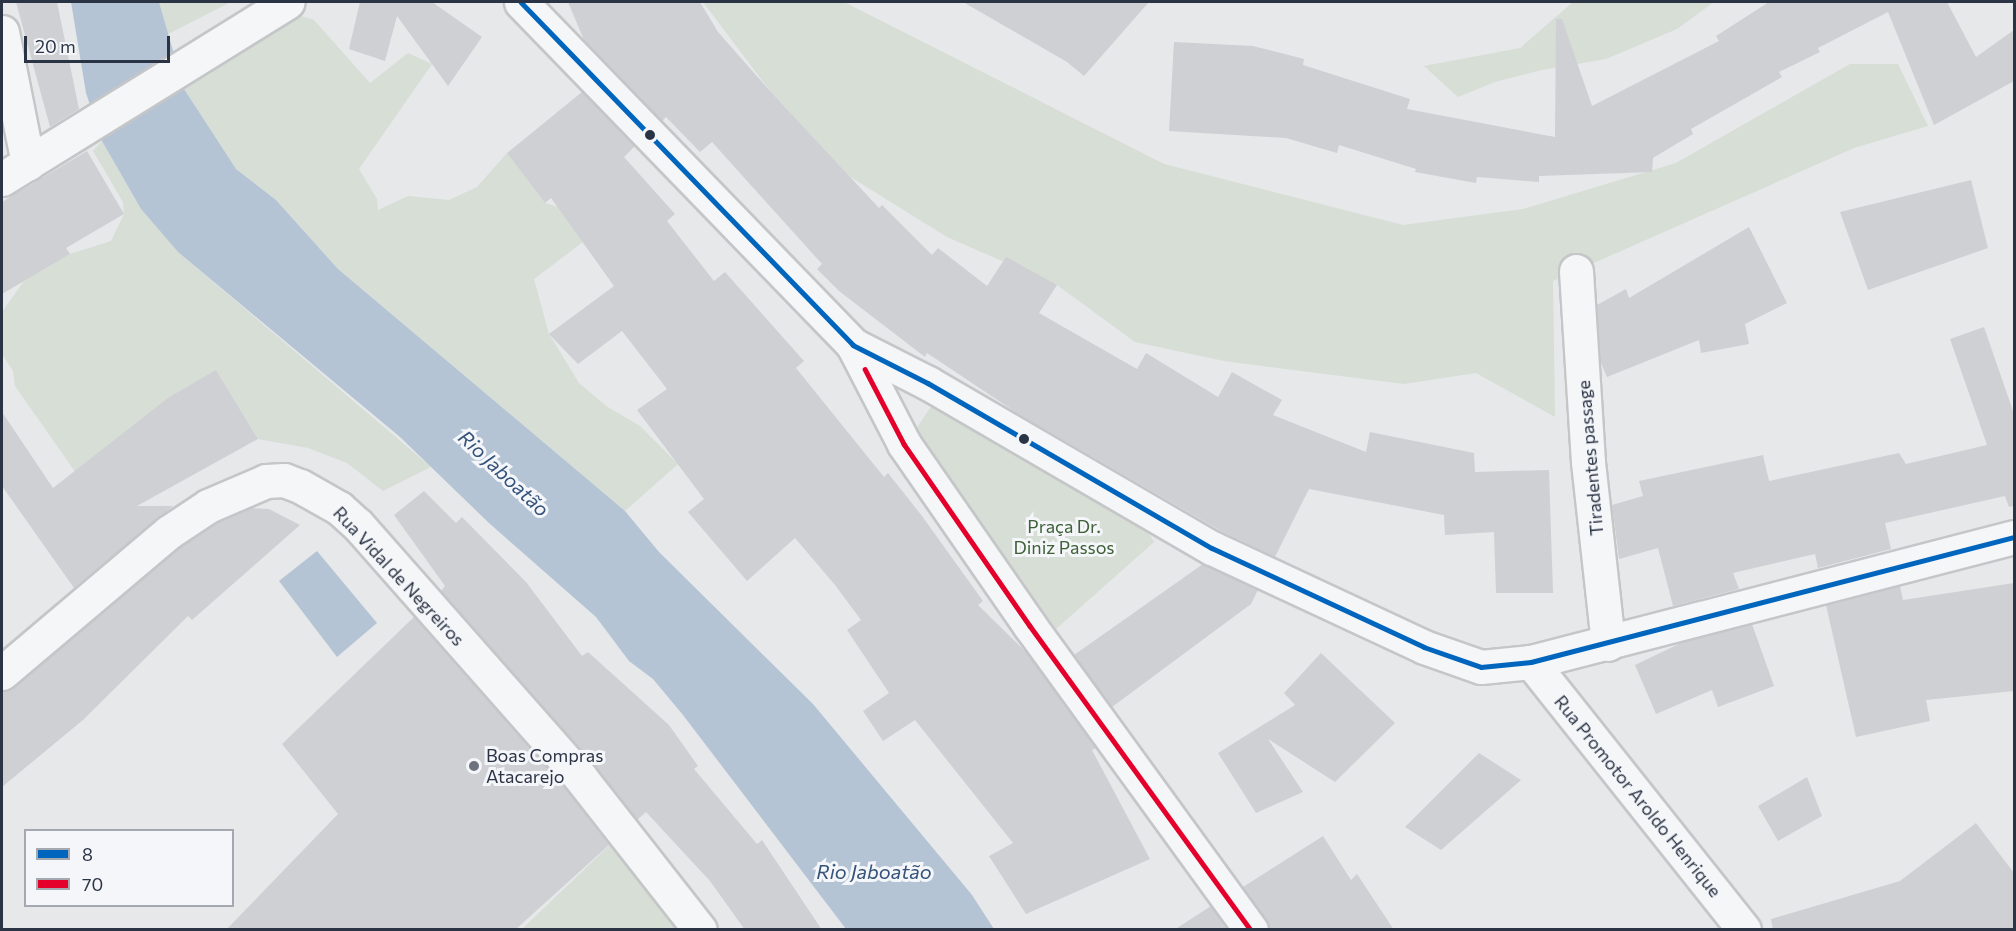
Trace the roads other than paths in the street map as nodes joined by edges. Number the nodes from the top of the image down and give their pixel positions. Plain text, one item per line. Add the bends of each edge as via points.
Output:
1 (521, 2) edge
2 (278, 8) edge
3 (2, 32) edge
4 (15, 171) edge
5 (1575, 272) dead end
6 (853, 345) junction
7 (2014, 537) edge
8 (1608, 644) junction
9 (1531, 662) junction
10 (2, 673) edge
11 (700, 930) edge
12 (1251, 930) edge
13 (1744, 930) edge

1 - 6 street
2 - 4 street via 70,133
3 - 4 street
5 - 8 street, Tiradentes passage via 1588,462
6 - 9 street via 928,383 1212,548 1414,643 1481,667
6 - 12 street via 904,444
7 - 8 street
8 - 9 street
9 - 13 street, Rua Promotor Aroldo Henrique
10 - 11 street, Rua Vidal de Negreiros via 170,532 208,506 266,481 284,480 339,508 358,525 580,777

